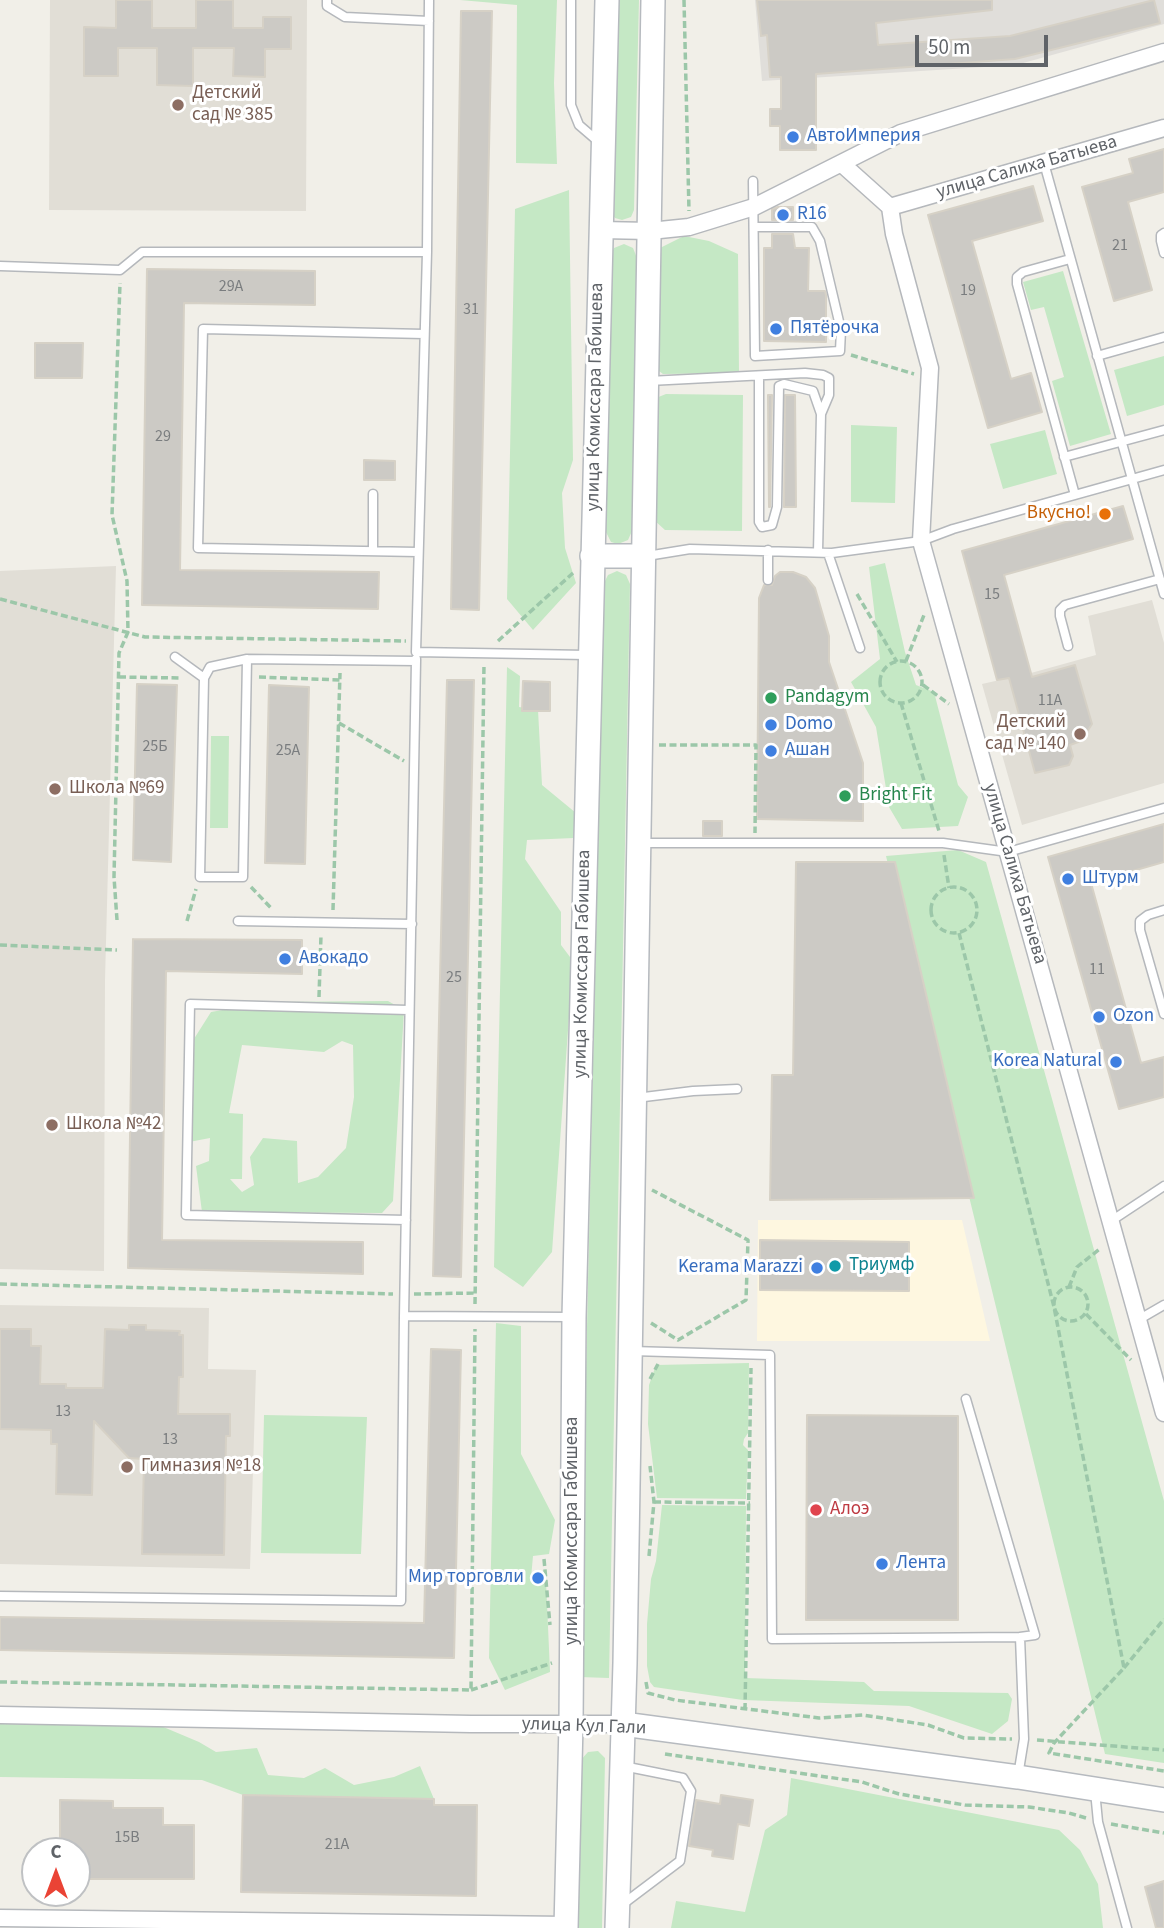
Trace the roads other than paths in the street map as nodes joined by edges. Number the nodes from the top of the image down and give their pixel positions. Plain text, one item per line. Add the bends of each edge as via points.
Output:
1 (327, 0) edge
2 (429, 0) edge
3 (571, 0) edge
4 (607, 0) edge
5 (653, 0) edge
6 (429, 21) junction
7 (1164, 52) edge
8 (1164, 128) edge
9 (603, 145) junction
10 (1044, 163) junction
11 (842, 164) junction
12 (753, 181) dead end
13 (754, 207) junction
14 (890, 207) junction
15 (754, 227) junction
16 (601, 230) junction
17 (650, 231) junction
18 (1164, 233) edge
19 (427, 253) junction
20 (1164, 253) edge
21 (1070, 259) junction
22 (0, 265) edge
23 (424, 334) junction
24 (1164, 337) edge
25 (1097, 356) junction
26 (759, 377) junction
27 (646, 382) junction
28 (821, 414) junction
29 (1164, 430) edge
30 (1121, 441) junction
31 (1064, 457) junction
32 (1164, 470) edge
33 (1133, 479) junction
34 (373, 494) dead end
35 (1075, 495) junction
36 (921, 541) junction
37 (768, 550) junction
38 (373, 551) junction
39 (418, 552) junction
40 (823, 553) junction
41 (592, 555) junction
42 (642, 556) junction
43 (1160, 579) junction
44 (768, 580) dead end
45 (1164, 594) edge
46 (1068, 646) dead end
47 (860, 648) dead end
48 (590, 655) junction
49 (175, 657) dead end
50 (416, 657) junction
51 (247, 659) junction
52 (204, 678) junction
53 (1164, 808) edge
54 (637, 843) junction
55 (1008, 852) junction
56 (1164, 910) edge
57 (239, 921) dead end
58 (412, 924) junction
59 (408, 1010) junction
60 (1164, 1014) edge
61 (737, 1089) dead end
62 (633, 1098) junction
63 (1164, 1186) edge
64 (406, 1220) junction
65 (1110, 1221) junction
66 (1164, 1305) edge
67 (404, 1316) junction
68 (574, 1317) junction
69 (1138, 1320) junction
70 (629, 1351) junction
71 (966, 1399) dead end
72 (1164, 1413) edge
73 (0, 1596) edge
74 (1020, 1637) junction
75 (0, 1715) edge
76 (571, 1724) junction
77 (623, 1724) junction
78 (622, 1766) junction
79 (1018, 1777) junction
80 (1095, 1789) junction
81 (1164, 1800) edge
82 (0, 1918) edge
83 (617, 1918) edge
84 (447, 1926) edge
85 (566, 1926) edge
86 (1126, 1928) edge

1 - 6 lane via 327,6 345,18
2 - 6 lane
3 - 9 lane via 571,104 579,125
4 - 9 street, улица Комиссара Габишева
5 - 17 street
6 - 19 lane
7 - 11 street via 901,133
8 - 10 street, улица Салиха Батыева
9 - 16 street, улица Комиссара Габишева
10 - 14 street, улица Салиха Батыева
10 - 21 lane
11 - 13 street
11 - 14 street
12 - 13 lane
13 - 15 lane
13 - 17 street via 689,227
14 - 36 street, улица Салиха Батыева via 930,368
15 - 15 lane via 755,356 840,351 841,330 820,241 812,227
16 - 17 street
16 - 41 street, улица Комиссара Габишева
17 - 27 street
18 - 20 lane
19 - 22 lane via 142,252 120,270
19 - 23 lane
21 - 25 lane
21 - 31 lane via 1017,277
23 - 38 lane via 203,329 198,548
23 - 39 lane
24 - 25 lane
25 - 30 lane
26 - 27 lane
26 - 28 lane via 823,374 829,379 829,395
26 - 28 lane via 762,527 772,525 778,507 779,386 813,391
27 - 42 street
28 - 40 lane
29 - 30 lane
30 - 31 lane
30 - 33 lane
31 - 35 lane
32 - 33 lane
33 - 35 lane
33 - 43 lane
34 - 38 lane
35 - 36 lane
36 - 40 lane
36 - 55 street, улица Салиха Батыева
37 - 40 lane
37 - 42 lane via 690,549
37 - 44 lane
38 - 39 lane
39 - 50 lane
40 - 47 lane
41 - 42 street
41 - 48 street, улица Комиссара Габишева
42 - 54 street
43 - 45 lane
43 - 46 lane via 1065,605 1060,616
48 - 50 lane
48 - 68 street, улица Комиссара Габишева
49 - 52 lane
50 - 51 lane
50 - 58 lane
51 - 52 lane via 210,667
51 - 52 lane via 243,877 200,877
53 - 55 lane
54 - 55 lane via 943,843
54 - 62 street
55 - 65 street, улица Салиха Батыева
56 - 60 lane via 1140,921
57 - 58 lane
58 - 59 lane
59 - 64 lane
59 - 64 lane via 190,1004 186,1215
61 - 62 lane
62 - 70 street
63 - 65 lane
64 - 67 lane
65 - 69 street, улица Салиха Батыева
66 - 69 lane
67 - 68 lane
67 - 73 lane via 401,1601
68 - 76 street, улица Комиссара Габишева
69 - 72 street, улица Салиха Батыева
70 - 74 lane via 770,1355 772,1639
70 - 77 street
71 - 74 lane via 1035,1635
74 - 79 lane via 1024,1739
75 - 76 street, улица Кул Гали
76 - 77 street, улица Кул Гали
76 - 85 street, улица Комиссара Габишева
77 - 78 street
77 - 79 street, улица Кул Гали
78 - 83 street
78 - 83 lane via 683,1778 691,1791 680,1861
79 - 80 street, улица Кул Гали
80 - 81 street, улица Кул Гали
80 - 86 lane via 1098,1822
82 - 84 street
84 - 85 street

